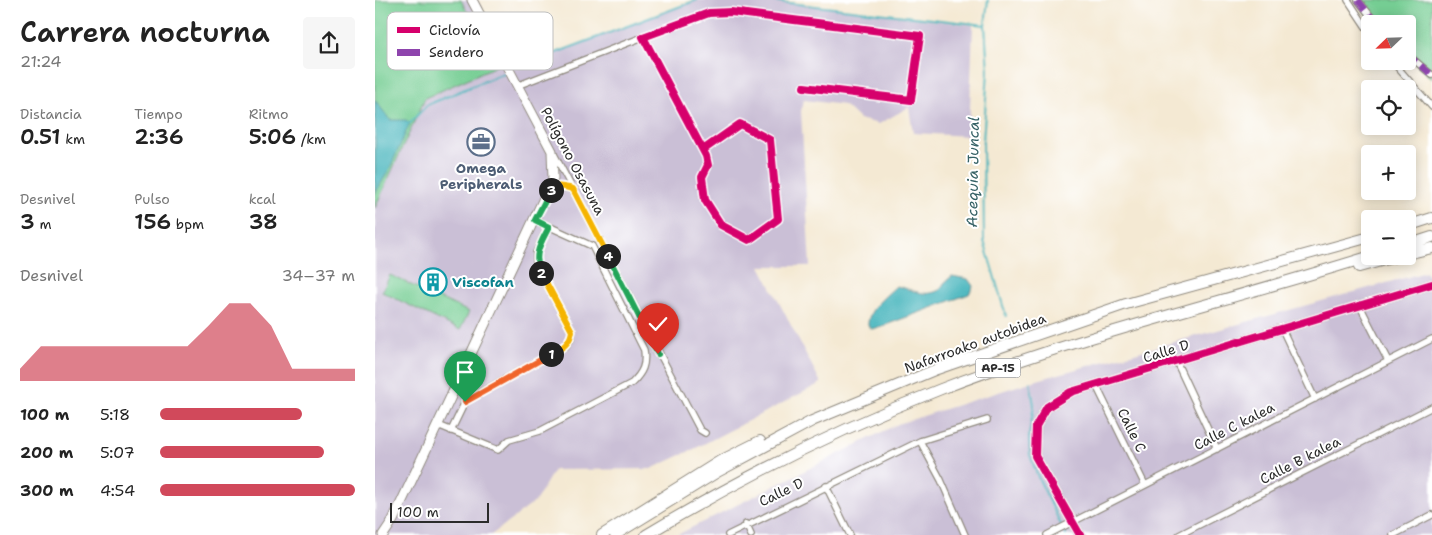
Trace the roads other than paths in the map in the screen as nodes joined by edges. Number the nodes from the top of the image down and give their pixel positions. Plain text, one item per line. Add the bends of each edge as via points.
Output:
1 (472, 0) edge
2 (1348, 0) edge
3 (1358, 0) edge
4 (479, 12) edge
5 (1370, 15) edge
6 (1361, 20) edge
7 (643, 37) junction
8 (1416, 62) edge
9 (511, 70) edge
10 (1400, 70) edge
11 (1432, 75) edge
12 (519, 85) junction
13 (804, 87) dead end
14 (1432, 107) edge
15 (703, 150) junction
16 (552, 151) junction
17 (573, 189) junction
18 (548, 193) junction
19 (1432, 218) edge
20 (535, 220) junction
21 (1416, 223) edge
22 (549, 227) junction
23 (1432, 237) edge
24 (1361, 240) edge
25 (1416, 242) edge
26 (1432, 248) edge
27 (1416, 252) edge
28 (1361, 259) edge
29 (1366, 265) edge
30 (1321, 272) junction
31 (1432, 284) edge
32 (1360, 306) junction
33 (1283, 329) junction
34 (1432, 339) edge
35 (1176, 361) junction
36 (1388, 362) junction
37 (1096, 385) junction
38 (1315, 398) junction
39 (1432, 407) edge
40 (987, 420) dead end
41 (812, 421) junction
42 (438, 425) junction
43 (451, 430) junction
44 (705, 433) dead end
45 (920, 441) junction
46 (1217, 449) junction
47 (1145, 485) junction
48 (826, 486) junction
49 (1432, 515) edge
50 (1074, 522) junction
51 (746, 524) junction
52 (383, 535) edge
53 (603, 535) edge
54 (615, 535) edge
55 (646, 535) edge
56 (728, 535) edge
57 (751, 535) edge
58 (850, 535) edge
59 (965, 535) edge
60 (1047, 535) edge
61 (1081, 535) edge
62 (1179, 535) edge
63 (1393, 535) edge

1 - 4 street, Polígono Osasuna
2 - 6 street
3 - 5 street
7 - 12 street
7 - 13 street via 709,13 731,12 920,36 911,100
7 - 15 street
8 - 11 street
9 - 12 street, Polígono Osasuna
10 - 14 street
12 - 16 street, Polígono Osasuna
15 - 15 street via 741,124 769,140 778,220 749,240 721,225 705,200 702,177 708,165
16 - 17 street, Polígono Osasuna
16 - 18 street via 553,173
17 - 18 street via 558,187
17 - 44 street, Polígono Osasuna via 658,354 700,430
18 - 20 street
19 - 21 highway
20 - 22 street
20 - 42 street
22 - 43 street via 536,253 536,264 572,331 571,339 566,346 470,398
22 - 43 street via 592,246 644,350 646,363 642,373 632,383 540,431 509,440 498,450
23 - 25 highway
24 - 41 highway, Nafarroako autobidea / AP-15 via 1126,304 937,369
26 - 27 highway
28 - 30 highway, AP-15
29 - 30 highway
30 - 55 highway, AP-15 via 1125,328 941,388 853,424 763,468
31 - 32 street, Calle D
32 - 33 street, Calle D
32 - 36 street
33 - 35 street, Calle D
33 - 38 street
34 - 36 street, Calle C kalea
35 - 37 street, Calle D
35 - 46 street
36 - 38 street, Calle C kalea
37 - 47 street, Calle C
37 - 50 street, Calle D via 1071,392 1047,407 1035,426 1035,456
38 - 46 street, Calle C kalea
39 - 62 street, Calle B kalea
40 - 45 street, Calle D
41 - 53 highway via 778,432 720,461
41 - 54 highway, Nafarroako autobidea / AP-15 via 719,471
42 - 43 street
42 - 52 street
45 - 48 street, Calle D
45 - 59 street
46 - 47 street, Calle C kalea
47 - 50 street, Calle C kalea
48 - 51 street, Calle D
48 - 58 street
49 - 63 street
50 - 60 street, Calle C kalea
50 - 61 street, Calle D
51 - 56 street, Calle D
51 - 57 street

